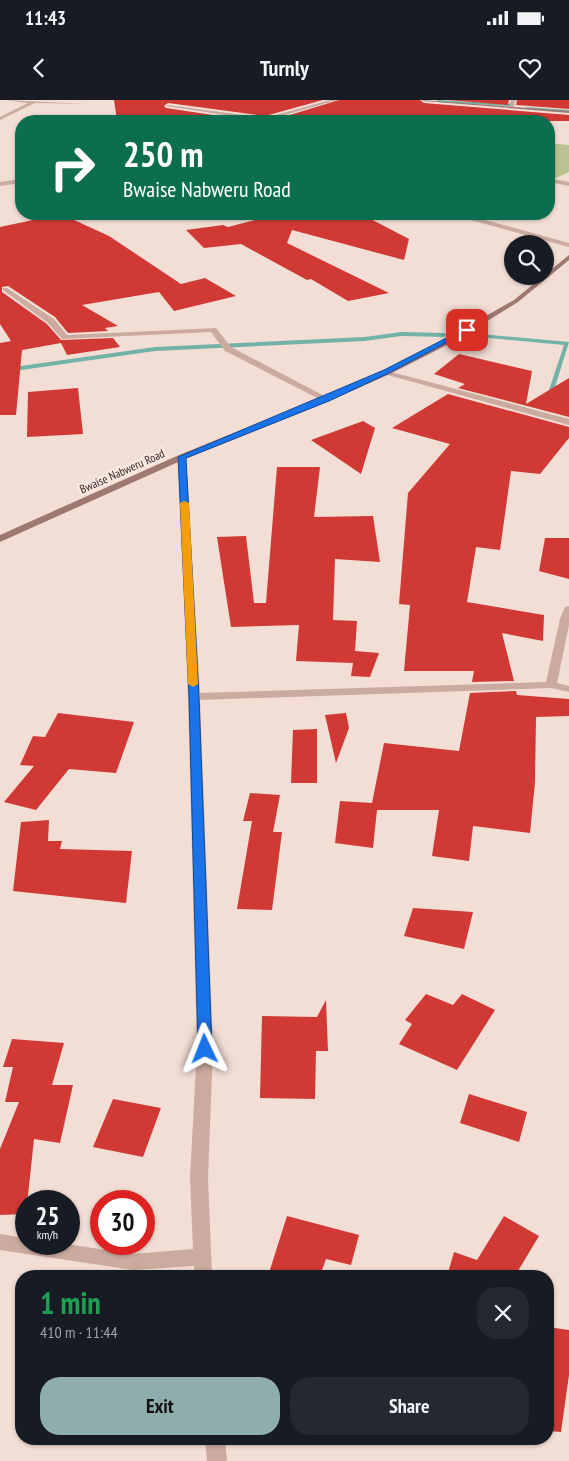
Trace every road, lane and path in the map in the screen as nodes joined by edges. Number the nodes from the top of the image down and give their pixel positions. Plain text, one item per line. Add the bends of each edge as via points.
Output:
1 (5, 100) edge
2 (335, 100) edge
3 (424, 100) edge
4 (513, 100) edge
5 (33, 102) junction
6 (88, 104) dead end
7 (168, 106) dead end
8 (512, 107) junction
9 (569, 112) edge
10 (228, 115) edge
11 (280, 115) edge
12 (0, 119) edge
13 (555, 181) edge
14 (15, 182) edge
15 (0, 184) edge
16 (569, 184) edge
17 (482, 220) edge
18 (569, 244) edge
19 (569, 257) edge
20 (5, 289) dead end
21 (387, 372) junction
22 (326, 399) junction
23 (569, 422) edge
24 (182, 457) junction
25 (0, 538) edge
26 (569, 609) edge
27 (551, 685) junction
28 (569, 688) edge
29 (194, 697) junction
30 (0, 1242) edge
31 (202, 1257) junction
32 (203, 1270) edge
33 (216, 1445) edge
34 (217, 1461) edge

1 - 5 street
2 - 11 street
3 - 8 main road
4 - 8 street
5 - 6 street
5 - 12 street
7 - 10 street
8 - 9 main road
13 - 16 street
14 - 15 street
17 - 18 street via 526,235
19 - 21 main road, Bwaise Nabweru Road via 516,301
20 - 22 street via 51,321 65,337 213,330 228,349
21 - 22 main road, Bwaise Nabweru Road
21 - 23 street
22 - 24 main road, Bwaise Nabweru Road
24 - 25 main road, Bwaise Nabweru Road
24 - 29 street
26 - 27 street via 564,619
27 - 28 street
27 - 29 street
29 - 31 street via 205,1049 199,1177
30 - 31 street via 134,1262
31 - 32 street
33 - 34 street

